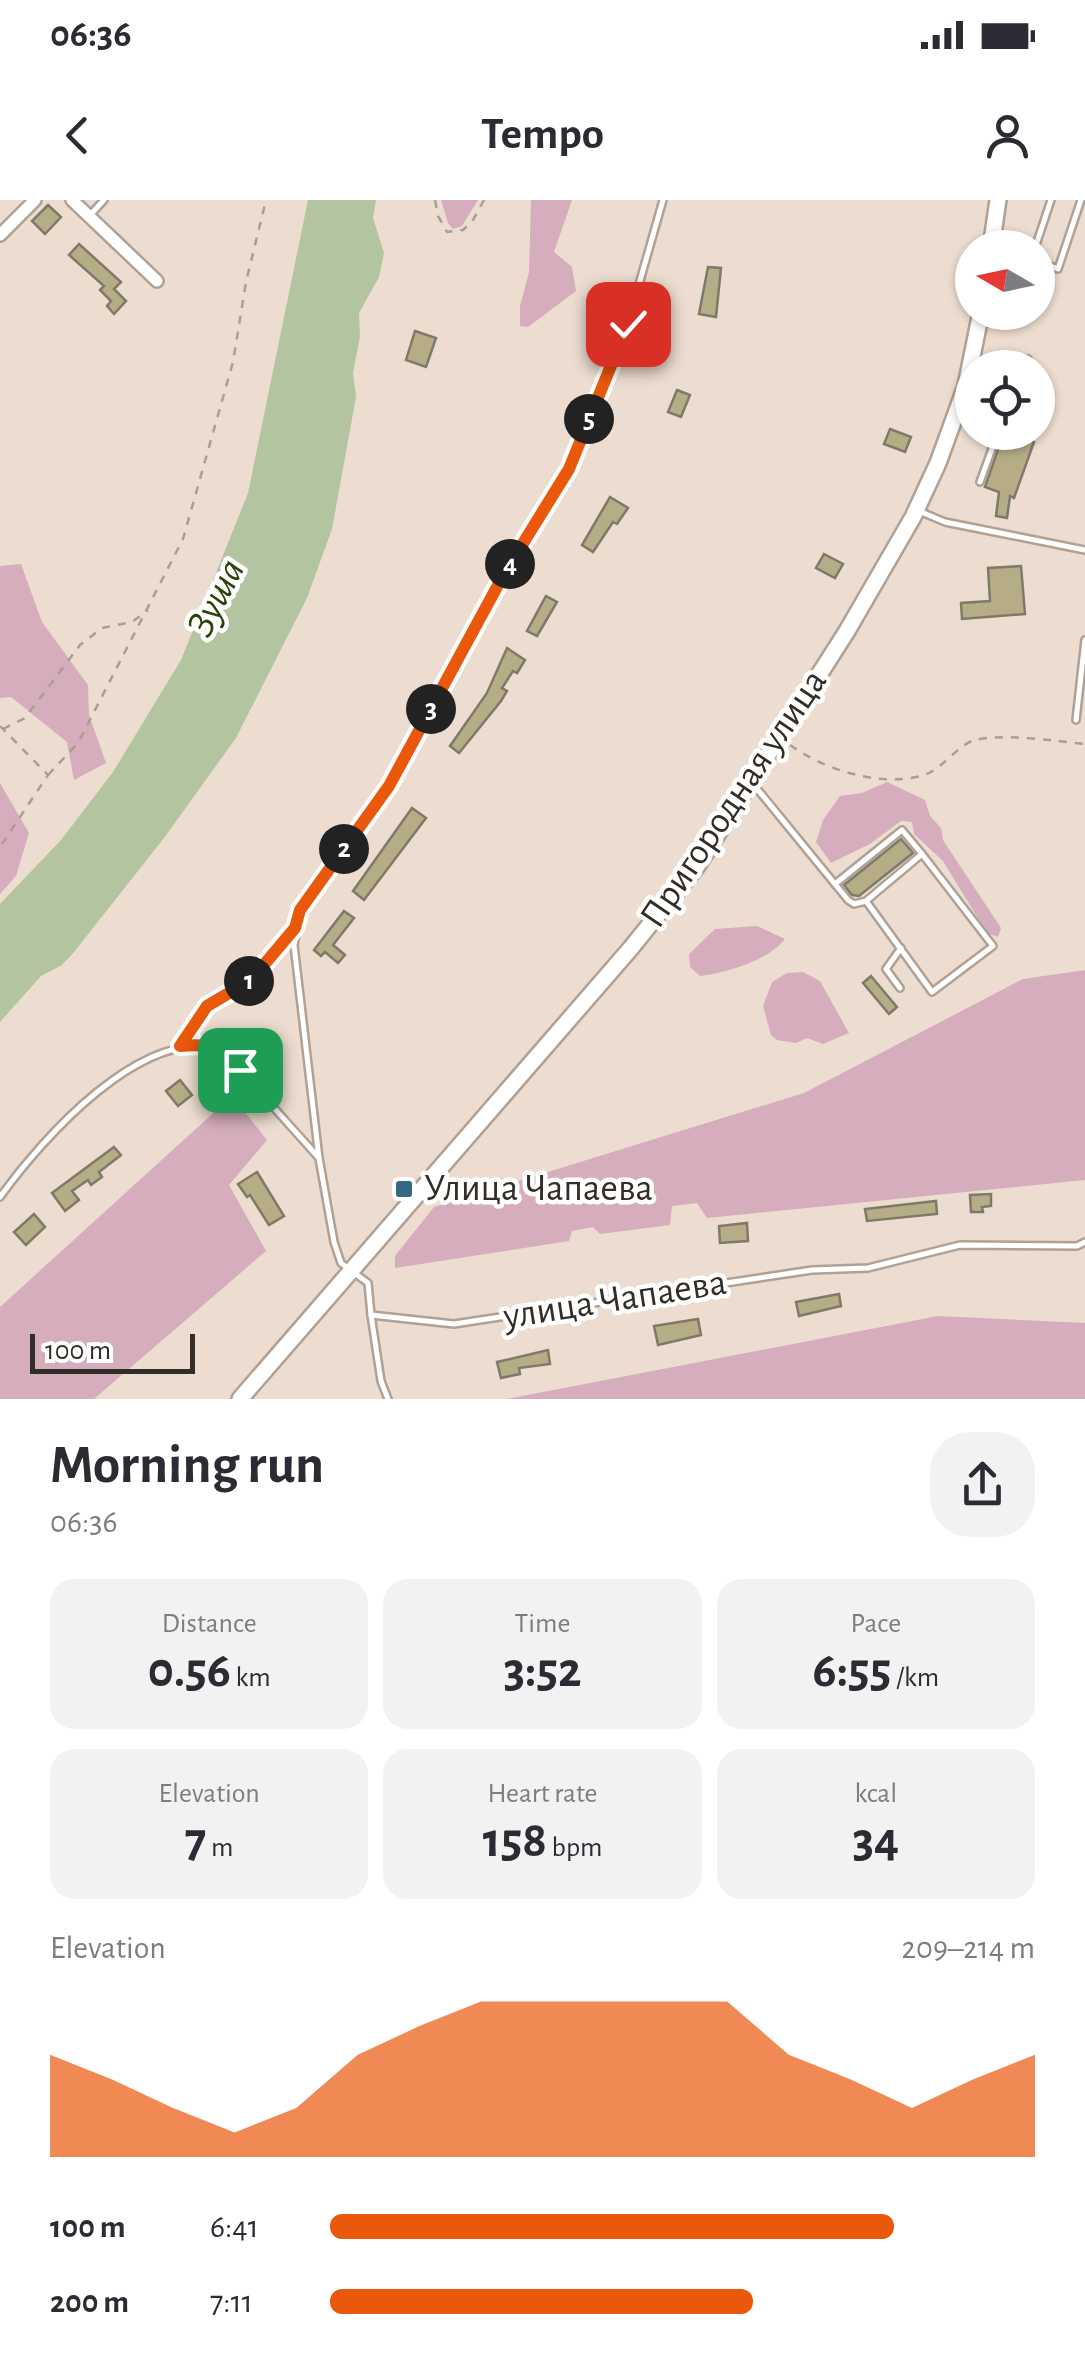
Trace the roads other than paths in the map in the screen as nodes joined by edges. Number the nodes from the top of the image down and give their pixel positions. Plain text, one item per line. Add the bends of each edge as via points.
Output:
1 (35, 200) edge
2 (72, 200) edge
3 (104, 200) edge
4 (664, 200) edge
5 (998, 200) edge
6 (1051, 200) edge
7 (1081, 200) edge
8 (89, 216) junction
9 (994, 230) edge
10 (1041, 230) edge
11 (0, 236) edge
12 (1055, 268) edge
13 (157, 281) dead end
14 (955, 429) edge
15 (992, 450) edge
16 (980, 482) dead end
17 (916, 510) junction
18 (1085, 550) edge
19 (1085, 640) edge
20 (1076, 720) dead end
21 (752, 782) junction
22 (922, 854) junction
23 (835, 885) junction
24 (866, 901) junction
25 (900, 948) junction
26 (900, 988) dead end
27 (319, 1158) junction
28 (0, 1197) edge
29 (1085, 1242) edge
30 (1076, 1246) junction
31 (1085, 1251) edge
32 (350, 1272) junction
33 (372, 1315) junction
34 (240, 1399) edge
35 (388, 1399) edge

1 - 11 street
2 - 8 street
3 - 8 lane
4 - 27 lane via 628,324 569,469 389,786 300,910 295,928
5 - 9 street
6 - 10 lane
7 - 12 lane
8 - 13 street
14 - 17 street, Пригородная улица
15 - 16 lane
17 - 18 lane
17 - 21 street, Пригородная улица
19 - 20 lane
21 - 23 lane
21 - 32 street, Пригородная улица via 697,866 631,948
22 - 23 lane via 902,830
22 - 24 lane
22 - 25 lane via 993,946 932,992
23 - 24 lane via 854,904
24 - 25 lane
25 - 26 lane via 886,970
27 - 28 lane via 222,1050 180,1046 94,1092
27 - 32 lane via 334,1242
29 - 30 lane, улица Чапаева
30 - 31 lane, улица Чапаева
30 - 33 lane, улица Чапаева via 960,1245 868,1268 812,1270 454,1324
32 - 33 lane via 368,1283
32 - 34 street
33 - 35 lane

